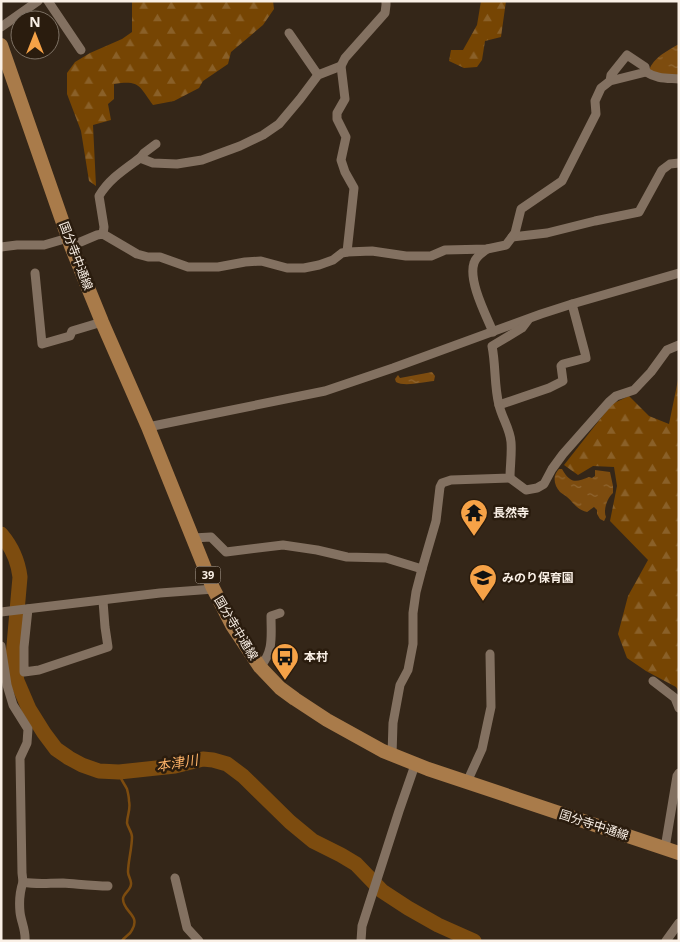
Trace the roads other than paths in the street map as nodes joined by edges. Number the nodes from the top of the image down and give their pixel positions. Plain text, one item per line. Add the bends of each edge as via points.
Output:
1 (38, 1) edge
2 (48, 1) edge
3 (386, 1) edge
4 (1, 27) edge
5 (289, 33) dead end
6 (1, 45) edge
7 (80, 50) dead end
8 (341, 66) junction
9 (646, 72) junction
10 (318, 75) junction
11 (679, 79) edge
12 (610, 80) junction
13 (156, 144) dead end
14 (140, 158) junction
15 (679, 163) edge
16 (103, 234) junction
17 (512, 237) junction
18 (70, 242) junction
19 (1, 247) edge
20 (487, 248) junction
21 (347, 252) junction
22 (35, 273) dead end
23 (679, 273) edge
24 (572, 304) junction
25 (529, 320) junction
26 (102, 322) junction
27 (493, 332) junction
28 (679, 345) edge
29 (499, 405) junction
30 (148, 427) junction
31 (510, 478) junction
32 (193, 538) junction
33 (422, 568) junction
34 (214, 589) junction
35 (103, 601) junction
36 (25, 610) junction
37 (5, 612) edge
38 (280, 613) dead end
39 (1, 646) edge
40 (490, 654) dead end
41 (260, 667) junction
42 (653, 681) dead end
43 (679, 708) edge
44 (392, 755) junction
45 (415, 765) junction
46 (678, 775) edge
47 (467, 782) junction
48 (675, 811) edge
49 (665, 848) junction
50 (679, 853) edge
51 (175, 878) dead end
52 (23, 882) junction
53 (108, 886) dead end
54 (679, 923) edge
55 (25, 941) edge
56 (199, 941) edge
57 (361, 941) edge
58 (666, 941) edge

1 - 4 street
2 - 7 street
3 - 8 street via 384,13
5 - 10 street
6 - 18 main road, 国分寺中通線 / 39
8 - 10 street
8 - 21 street via 345,99 336,119 346,138 342,160 354,188
9 - 11 street via 660,78
9 - 12 street
9 - 12 street via 645,67 627,55
10 - 14 street via 279,124 240,146 202,160 177,164 153,164
12 - 17 street via 601,88 595,101 596,114 562,181 520,209
13 - 14 street
14 - 16 street via 118,174 99,196
15 - 17 street via 670,164 662,170 639,212 547,234
16 - 18 street
16 - 21 street via 137,254 160,257 188,267 218,267 261,260 287,268 304,268 333,260
17 - 20 street via 506,245
18 - 19 street
18 - 26 main road, 国分寺中通線 / 39
20 - 21 street via 445,250 431,256
20 - 27 street via 473,264 473,278
22 - 26 street via 42,344
23 - 24 street
24 - 25 street
24 - 29 street via 586,358 563,364 563,381
25 - 27 street
25 - 29 street via 522,328 492,346
26 - 30 main road, 国分寺中通線 / 39
27 - 30 street via 324,391
28 - 31 street via 667,350 634,390 609,402 563,454 544,484 526,490
29 - 31 street via 511,442
30 - 32 main road, 国分寺中通線 / 39
31 - 33 street via 442,483 436,521
32 - 33 street via 211,537 226,552 283,545 347,557 386,558
32 - 34 main road, 国分寺中通線 / 39
33 - 44 street via 413,613 410,661 400,685 393,723
34 - 35 street
34 - 41 main road, 国分寺中通線 / 39 via 232,625
35 - 36 street
35 - 36 street via 108,647 24,672
36 - 37 street
38 - 41 street via 271,616 271,648 267,660
39 - 52 street via 7,686 28,729 20,758
40 - 47 street via 490,707 482,749
41 - 44 main road, 国分寺中通線 / 39 via 295,699
42 - 43 street via 675,698
44 - 45 main road, 国分寺中通線 / 39
45 - 47 main road, 国分寺中通線 / 39
45 - 57 street via 362,926
46 - 48 street
47 - 49 main road, 国分寺中通線 / 39
48 - 49 street
49 - 50 main road, 国分寺中通線 / 39
51 - 56 street via 187,928
52 - 53 street
52 - 55 street via 20,912
54 - 58 street

